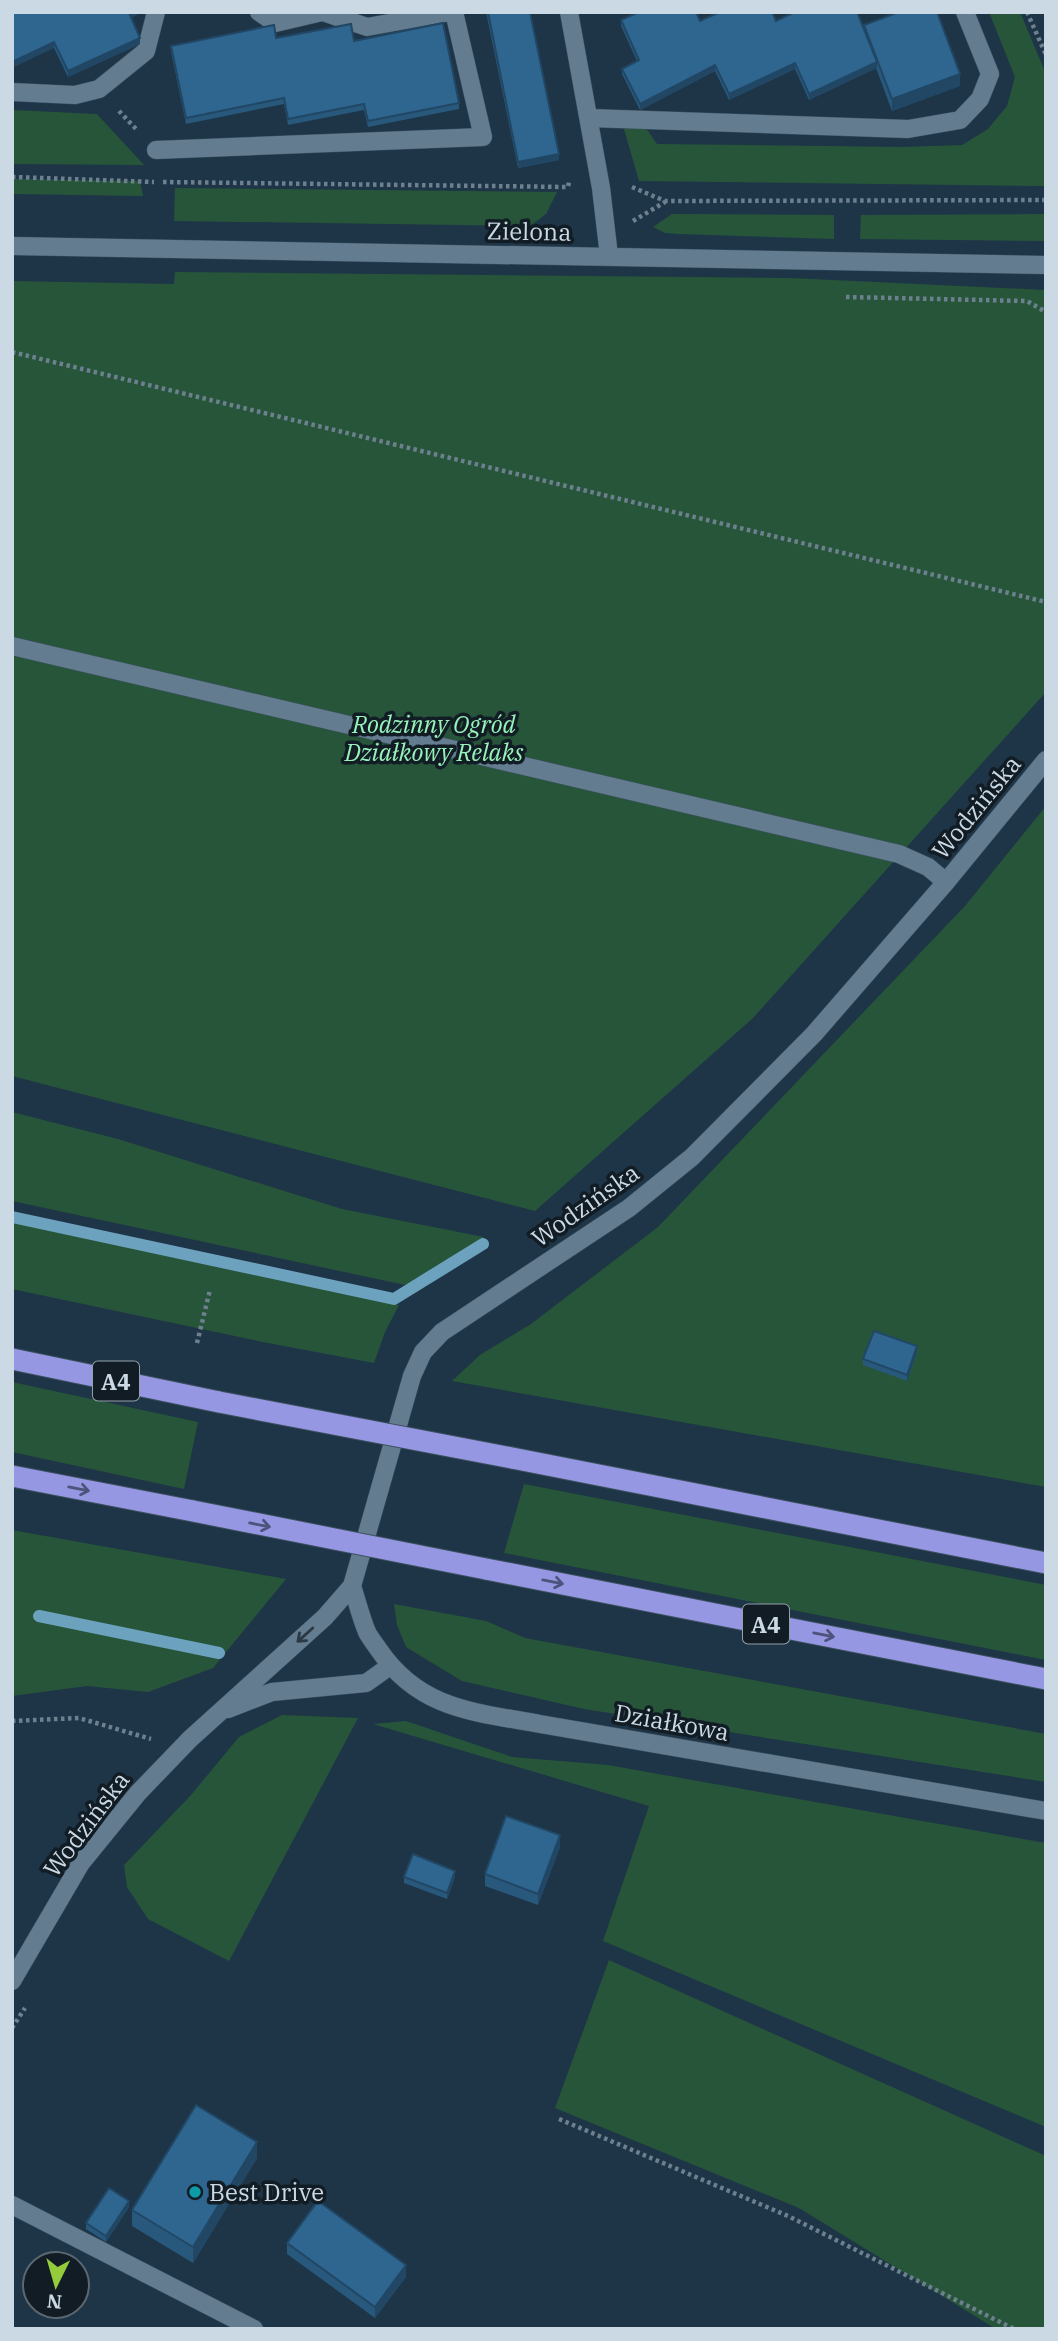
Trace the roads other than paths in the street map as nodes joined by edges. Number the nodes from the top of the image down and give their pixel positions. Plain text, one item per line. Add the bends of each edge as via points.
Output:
1 (156, 12) edge
2 (259, 12) edge
3 (322, 12) edge
4 (452, 12) edge
5 (569, 12) edge
6 (965, 12) edge
7 (12, 92) edge
8 (589, 118) junction
9 (156, 150) road end
10 (12, 246) edge
11 (609, 257) junction
12 (1046, 265) edge
13 (12, 646) edge
14 (1046, 760) edge
15 (946, 882) junction
16 (12, 1359) edge
17 (12, 1475) edge
18 (1046, 1563) edge
19 (352, 1586) junction
20 (390, 1667) junction
21 (1046, 1679) edge
22 (219, 1713) junction
23 (1046, 1811) edge
24 (12, 1980) edge
25 (12, 2205) edge
26 (254, 2329) edge

1 - 7 street via 146,51 99,89 75,95
2 - 3 street via 275,23
3 - 4 street via 367,27
4 - 9 street via 483,137
5 - 8 street
6 - 8 street via 990,74 981,99 960,120 908,128
8 - 11 street
10 - 11 street, Zielona
11 - 12 street, Zielona
13 - 15 street via 899,854 928,867
14 - 15 street, Wodzińska
15 - 19 street, Wodzińska via 814,1034 692,1157 629,1208 442,1332 422,1352
16 - 18 highway, A4, bridge
17 -> 21 highway, A4, bridge
19 - 20 street, Działkowa via 368,1633
19 -> 22 street, Wodzińska via 325,1617
20 - 22 street, Wodzińska via 366,1683 272,1692
20 - 23 street, Działkowa via 413,1688 438,1701 479,1712
22 - 24 street, Wodzińska via 138,1793 81,1863
25 - 26 street

